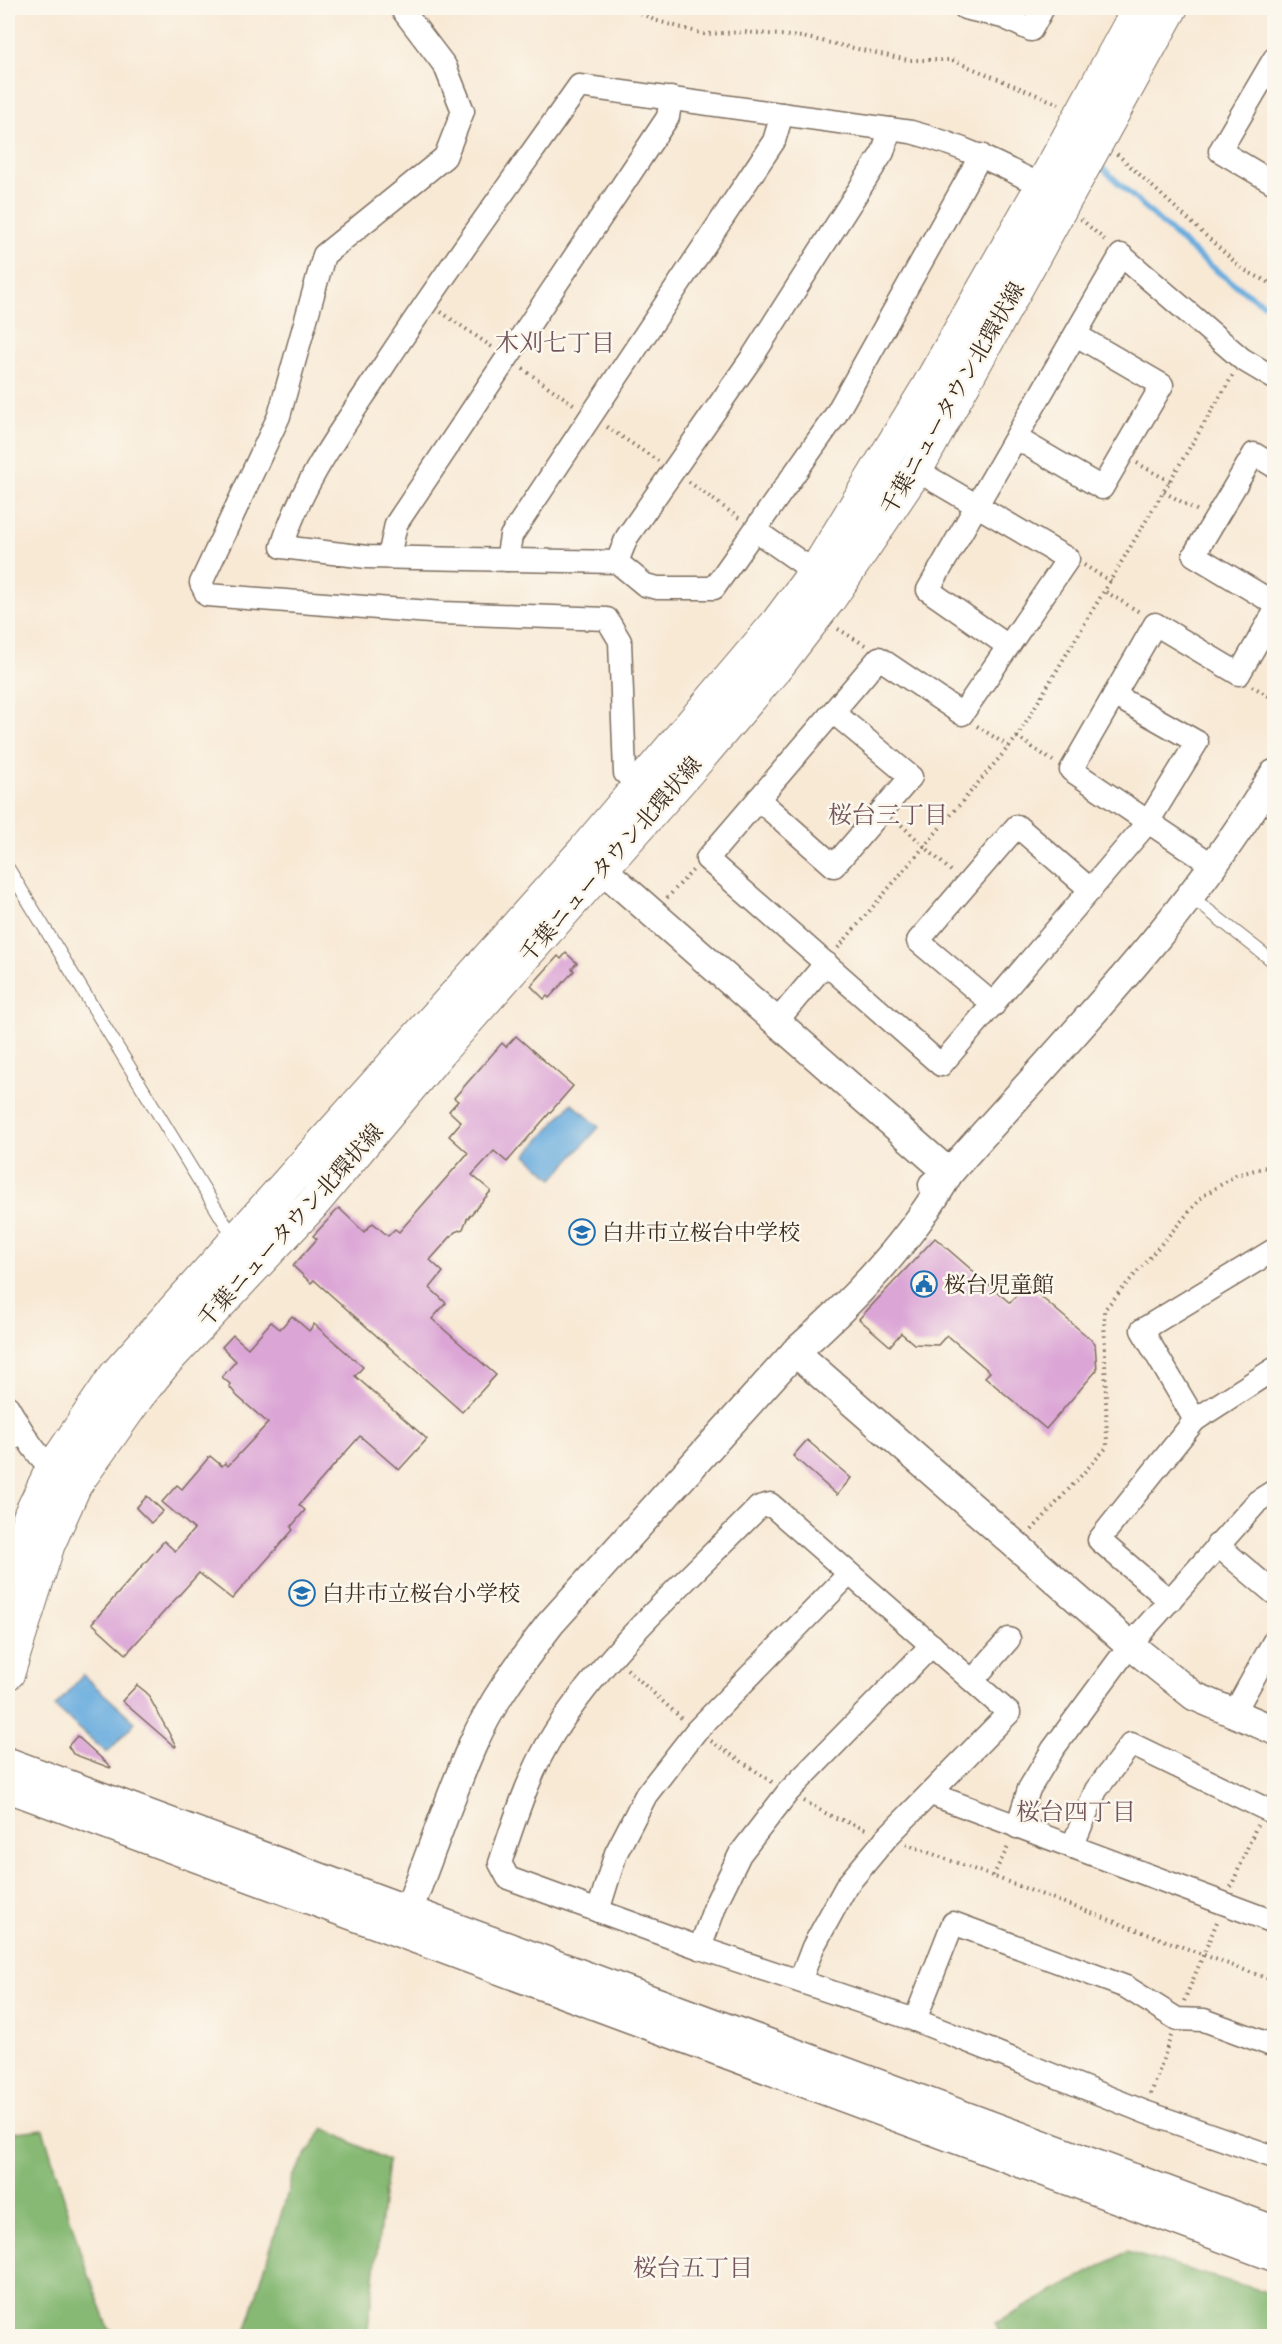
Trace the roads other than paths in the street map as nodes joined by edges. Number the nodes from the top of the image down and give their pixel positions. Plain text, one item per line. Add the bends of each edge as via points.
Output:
1 (401, 8) edge
2 (965, 8) edge
3 (1043, 8) edge
4 (1138, 8) edge
5 (1171, 8) edge
6 (1275, 59) edge
7 (671, 98) junction
8 (782, 114) junction
9 (890, 129) junction
10 (981, 155) junction
11 (1275, 183) edge
12 (1053, 194) junction
13 (1076, 335) junction
14 (1275, 378) edge
15 (1016, 438) junction
16 (1275, 466) edge
17 (916, 470) junction
18 (976, 506) junction
19 (756, 531) junction
20 (389, 557) junction
21 (507, 560) junction
22 (617, 562) junction
23 (815, 572) junction
24 (1275, 603) edge
25 (1275, 613) edge
26 (1008, 646) junction
27 (1114, 695) junction
28 (832, 712) junction
29 (1275, 774) edge
30 (638, 785) junction
31 (758, 799) junction
32 (1148, 822) junction
33 (593, 860) junction
34 (1214, 866) junction
35 (8, 867) edge
36 (1091, 890) junction
37 (1190, 896) junction
38 (1275, 962) edge
39 (826, 963) junction
40 (993, 1005) junction
41 (776, 1022) junction
42 (949, 1173) junction
43 (236, 1242) junction
44 (1275, 1250) edge
45 (795, 1352) junction
46 (1275, 1369) edge
47 (8, 1407) edge
48 (1194, 1420) junction
49 (16, 1442) edge
50 (63, 1477) junction
51 (1275, 1491) edge
52 (1217, 1545) junction
53 (849, 1574) junction
54 (8, 1579) edge
55 (1275, 1593) edge
56 (1170, 1601) junction
57 (1009, 1639) dead end
58 (1275, 1641) edge
59 (932, 1645) junction
60 (1130, 1645) junction
61 (8, 1673) edge
62 (973, 1680) junction
63 (1234, 1713) junction
64 (1275, 1730) edge
65 (8, 1762) edge
66 (8, 1788) edge
67 (930, 1794) junction
68 (1269, 1811) edge
69 (1017, 1827) junction
70 (1072, 1847) junction
71 (409, 1909) junction
72 (598, 1911) junction
73 (1275, 1922) edge
74 (700, 1948) junction
75 (800, 1981) junction
76 (915, 2020) junction
77 (1275, 2046) edge
78 (1275, 2157) edge
79 (1275, 2230) edge
80 (1275, 2257) edge

1 - 30 street via 445,66 463,111 445,157 324,255 279,416 201,584 207,595 443,613 607,619 620,641 625,773
2 - 3 street via 1003,17 1031,30
4 - 12 main road, 千葉ニュータウン北環状線
5 - 12 main road, 千葉ニュータウン北環状線
6 - 11 street via 1220,151
7 - 8 street
7 - 20 street via 668,117 396,524
7 - 20 street via 579,86 426,302 316,468 291,516 282,547
8 - 9 street
8 - 21 street via 774,141 511,536
9 - 10 street via 940,140
9 - 22 street via 883,152 751,358 627,537
10 - 12 street
10 - 19 street via 835,416
12 - 17 main road, 千葉ニュータウン北環状線
12 - 23 main road, 千葉ニュータウン北環状線
13 - 14 street via 1121,255 1242,359
13 - 15 street
13 - 15 street via 1162,386 1102,488
15 - 18 street
16 - 24 street via 1254,454 1194,555
17 - 18 street
17 - 33 main road, 千葉ニュータウン北環状線 via 830,598 778,664
18 - 26 street via 928,590
18 - 26 street via 1068,559
19 - 22 street via 714,588 645,585
19 - 23 street
20 - 21 street
21 - 22 street
23 - 30 main road, 千葉ニュータウン北環状線 via 777,623
25 - 27 street via 1239,674 1155,624
26 - 28 street via 962,714 879,658
27 - 32 street via 1071,770
27 - 32 street via 1197,742
28 - 31 street
28 - 31 street via 911,777 834,866
29 - 34 street
30 - 33 main road, 千葉ニュータウン北環状線
31 - 39 street via 707,859
32 - 34 street
32 - 36 street
33 - 41 street
33 - 43 main road, 千葉ニュータウン北環状線
33 - 50 main road, 千葉ニュータウン北環状線 via 312,1205
34 - 37 street
35 - 43 lane
36 - 40 street
36 - 40 street via 1017,826 918,941
37 - 38 lane
37 - 42 street via 1130,970
39 - 40 street via 941,1065
39 - 41 street
41 - 42 street
42 - 45 street via 916,1199 822,1306
43 - 50 main road, 千葉ニュータウン北環状線 via 115,1376
44 - 48 street via 1142,1330
45 - 60 street
45 - 71 street via 550,1624 523,1659 472,1745
46 - 48 street
47 - 49 street
48 - 56 street via 1099,1540
49 - 50 street
50 - 54 main road, 千葉ニュータウン北環状線 via 31,1513
50 - 61 main road, 千葉ニュータウン北環状線 via 48,1545
51 - 52 street via 1258,1501
52 - 55 street
52 - 56 street
53 - 59 street
53 - 72 street via 696,1731 646,1795 616,1853
53 - 72 street via 770,1504 759,1507 613,1656 554,1734 523,1796 500,1863 508,1878
56 - 60 street
57 - 62 street
58 - 63 street
59 - 62 street
59 - 74 street via 788,1792 741,1854 717,1901
60 - 63 street via 1194,1696
60 - 69 street via 1053,1749 1029,1789
62 - 67 street via 1009,1713
63 - 64 street
65 - 71 street
66 - 80 street
67 - 69 street
67 - 75 street via 887,1837 847,1886 828,1917
68 - 70 street via 1131,1744 1096,1790
69 - 70 street
70 - 73 street
71 - 79 street
72 - 74 street
74 - 75 street
75 - 76 street
76 - 77 street via 953,1923 1126,1987 1177,2019 1204,2020
76 - 78 street via 1145,2112

